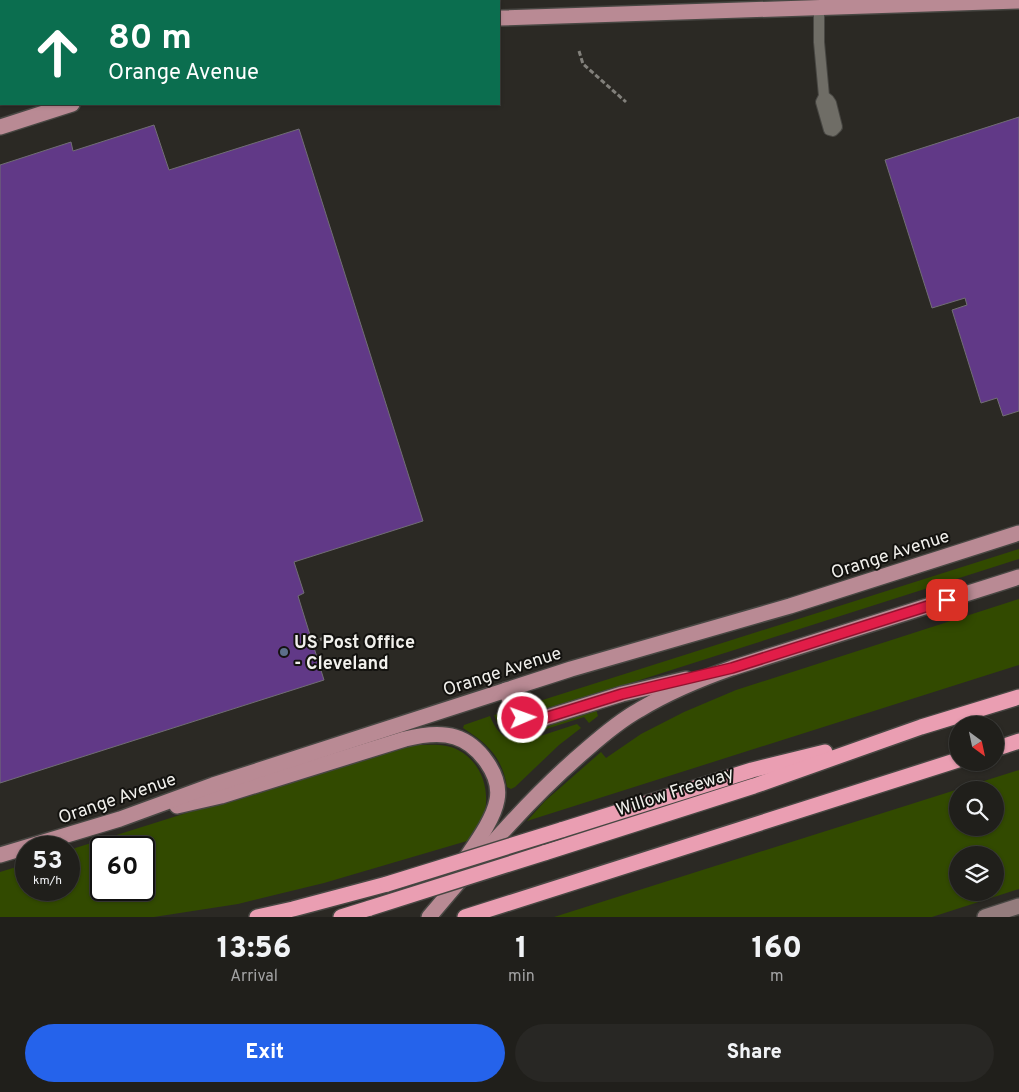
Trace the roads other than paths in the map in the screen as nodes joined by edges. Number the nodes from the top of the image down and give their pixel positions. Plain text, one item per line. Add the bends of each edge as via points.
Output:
1 (1019, 1) edge
2 (818, 8) junction
3 (500, 18) edge
4 (824, 96) dead end
5 (69, 105) edge
6 (0, 127) edge
7 (1019, 533) edge
8 (1019, 577) edge
9 (732, 668) junction
10 (506, 690) junction
11 (1019, 697) edge
12 (921, 728) junction
13 (1019, 741) edge
14 (1004, 746) edge
15 (949, 763) edge
16 (120, 819) junction
17 (0, 855) edge
18 (1019, 906) edge
19 (257, 917) edge
20 (341, 917) edge
21 (428, 917) edge
22 (464, 917) edge
23 (985, 917) edge

1 - 2 main road
2 - 3 main road
2 - 4 lane
5 - 6 main road
7 - 10 main road, Orange Avenue via 790,606
8 - 9 main road
9 - 10 main road via 622,694 530,721 517,714
9 - 21 main road via 699,680 637,711 597,741 512,819
10 - 16 main road, Orange Avenue via 213,785
11 - 12 highway, Willow Freeway
12 - 19 highway, bridge via 752,770 387,884
12 - 20 highway, Willow Freeway, bridge via 754,786
13 - 14 highway
15 - 22 highway
16 - 17 main road, Orange Avenue
16 - 21 main road via 221,796 420,735 455,737 472,746 486,761 496,780 498,799 490,819
18 - 23 street

